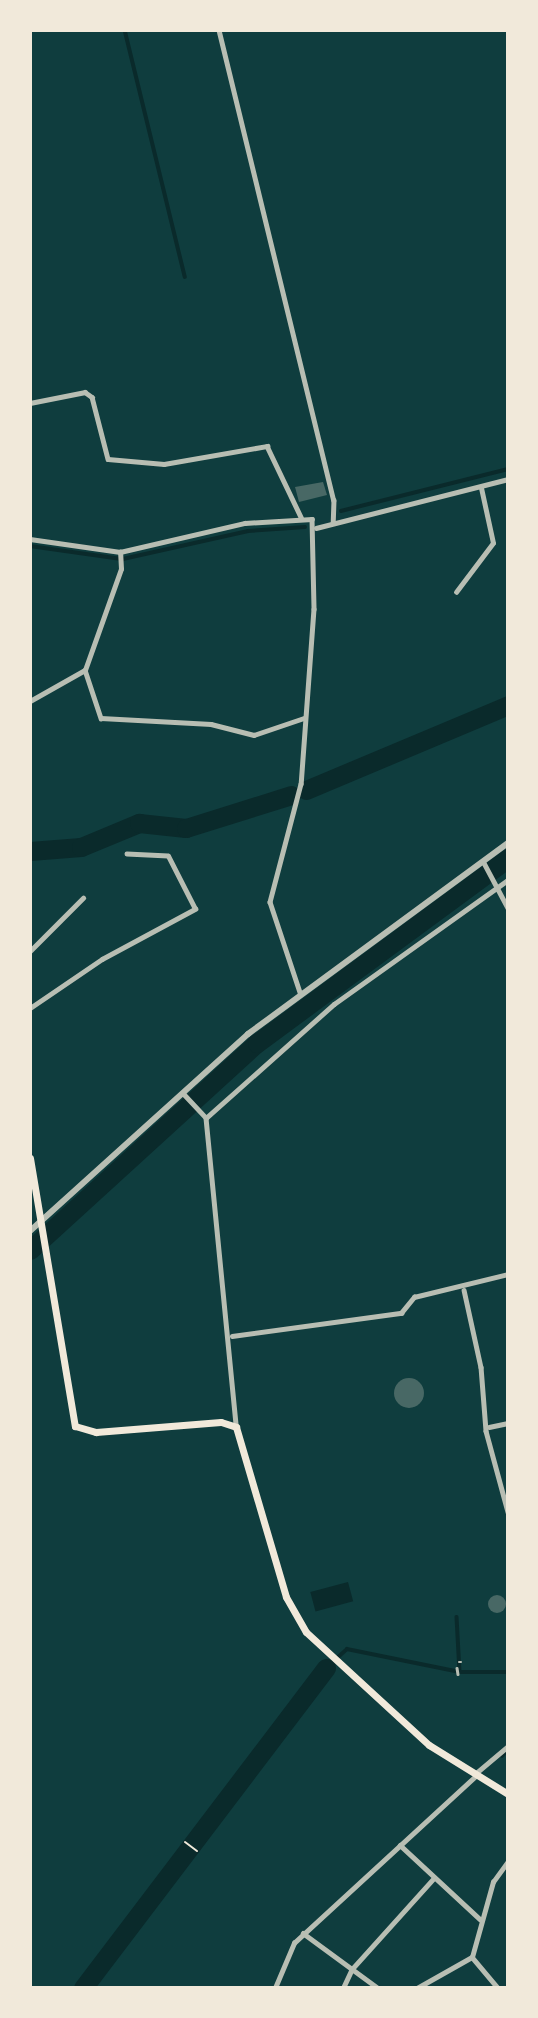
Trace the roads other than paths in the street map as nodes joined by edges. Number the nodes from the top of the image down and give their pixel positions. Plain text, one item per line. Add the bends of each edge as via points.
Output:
1 (219, 30) edge
2 (30, 403) edge
3 (508, 479) edge
4 (481, 488) junction
5 (301, 517) junction
6 (333, 523) junction
7 (316, 528) junction
8 (30, 539) edge
9 (120, 552) junction
10 (456, 592) dead end
11 (85, 670) junction
12 (30, 701) edge
13 (304, 718) junction
14 (508, 843) edge
15 (127, 853) dead end
16 (483, 861) junction
17 (508, 880) edge
18 (500, 886) junction
19 (83, 898) dead end
20 (508, 908) edge
21 (30, 951) edge
22 (300, 992) junction
23 (30, 1008) edge
24 (183, 1093) junction
25 (206, 1118) junction
26 (30, 1158) edge
27 (41, 1220) junction
28 (30, 1231) edge
29 (508, 1274) edge
30 (464, 1290) junction
31 (232, 1336) junction
32 (508, 1423) edge
33 (236, 1427) junction
34 (489, 1427) junction
35 (508, 1512) edge
36 (457, 1668) dead end
37 (457, 1674) dead end
38 (508, 1746) edge
39 (476, 1775) junction
40 (508, 1794) edge
41 (400, 1845) junction
42 (508, 1861) edge
43 (434, 1878) junction
44 (480, 1919) junction
45 (303, 1933) junction
46 (472, 1957) junction
47 (352, 1969) junction
48 (275, 1988) edge
49 (343, 1988) edge
50 (378, 1988) edge
51 (417, 1988) edge
52 (498, 1988) edge

1 - 6 street via 334,500
2 - 5 street via 85,392 92,397 108,459 164,464 268,446
3 - 4 street
4 - 6 street
4 - 10 street via 493,543
5 - 7 street
5 - 9 street
6 - 7 street
7 - 13 street
8 - 9 street
9 - 11 street via 121,562
11 - 12 street
11 - 13 street via 101,718 211,724 254,735
13 - 22 street via 301,784 270,902
14 - 16 street
15 - 23 street via 168,856 195,909 102,959
16 - 18 street
16 - 22 street
17 - 18 street
18 - 20 street
18 - 25 street via 334,1004
19 - 21 street
22 - 24 street
24 - 25 street
24 - 27 street
25 - 31 street
26 - 27 main road
27 - 28 street
27 - 33 main road via 75,1426 96,1432 221,1422
29 - 30 street
30 - 31 street via 414,1297 401,1313
30 - 34 street
31 - 33 street
32 - 34 street
33 - 39 main road via 286,1598 333,1659 429,1745
34 - 35 street
36 - 37 lane
38 - 39 street
39 - 40 main road
39 - 41 street
41 - 43 street
41 - 45 street
42 - 44 street
43 - 44 street
43 - 47 street
44 - 46 street
45 - 47 street
45 - 48 street
46 - 51 street
46 - 52 street
47 - 49 street
47 - 50 street

